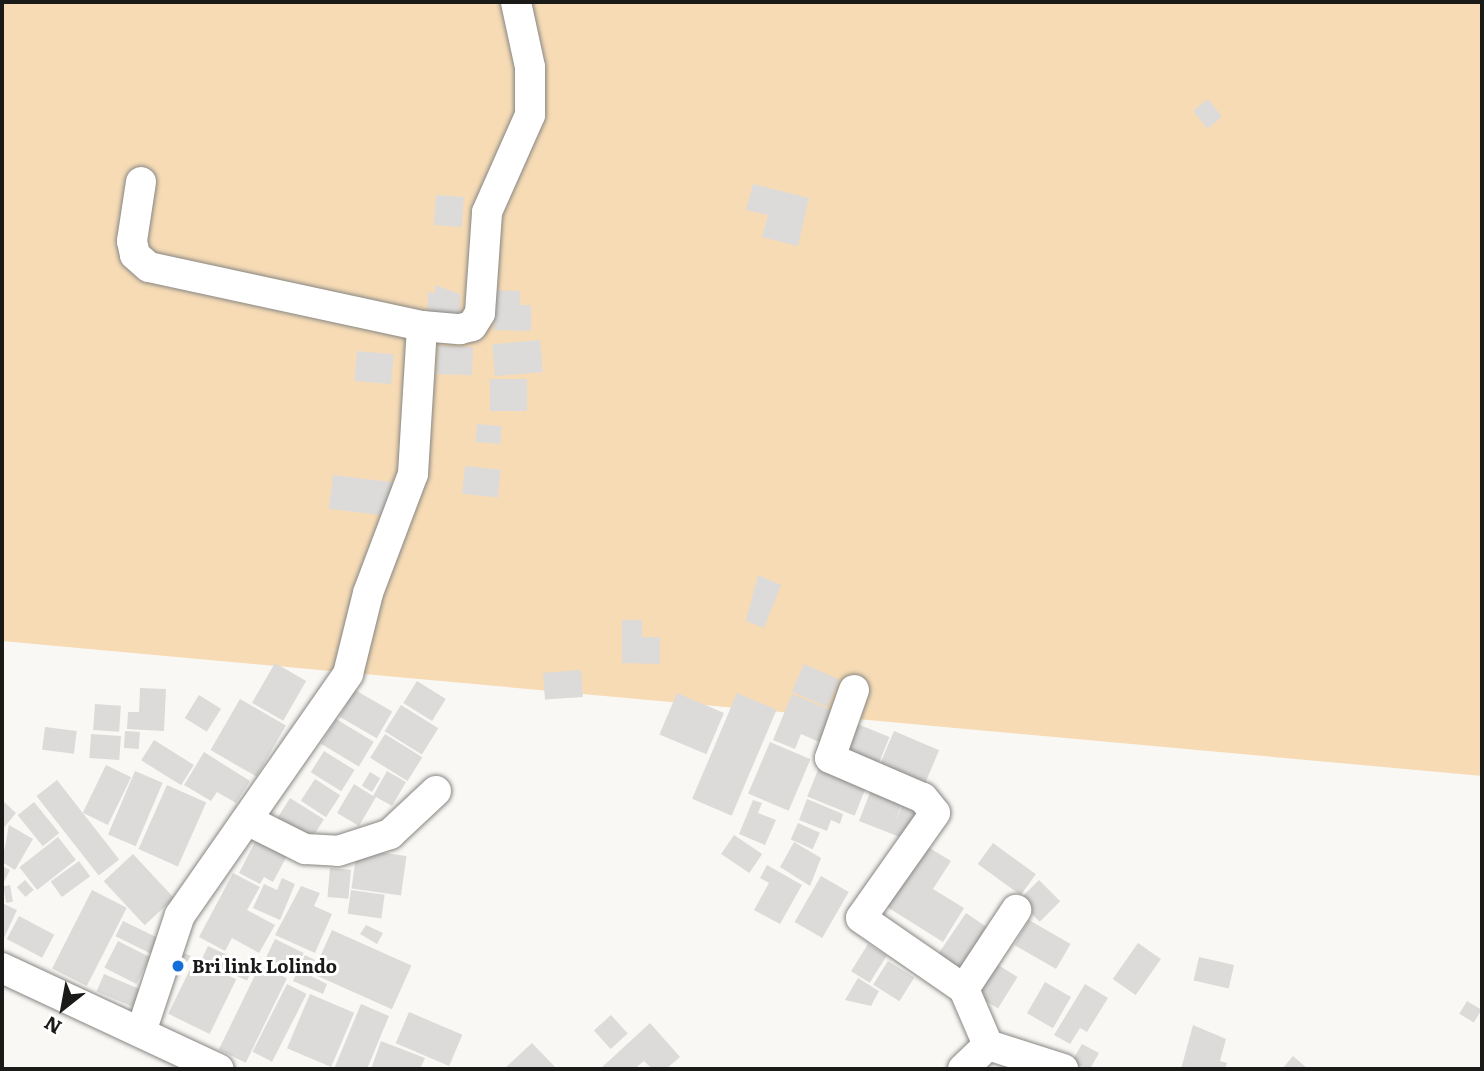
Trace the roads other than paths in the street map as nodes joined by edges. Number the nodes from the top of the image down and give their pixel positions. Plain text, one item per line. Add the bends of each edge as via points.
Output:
1 (516, 2) edge
2 (141, 182) dead end
3 (422, 326) junction
4 (854, 690) dead end
5 (436, 791) dead end
6 (247, 820) junction
7 (1016, 911) dead end
8 (2, 968) edge
9 (964, 989) junction
10 (141, 1032) junction
11 (988, 1045) junction
12 (219, 1069) edge
13 (963, 1069) edge
14 (1063, 1069) edge

1 - 3 street via 530,67 530,115 487,212 480,313 472,326 460,329
2 - 3 street via 132,242 135,255 149,267
3 - 6 street via 413,474 405,508 368,593 348,674
4 - 9 street via 830,758 923,798 935,813 861,918
5 - 6 street via 390,834 338,851 305,849
6 - 10 street via 180,915
7 - 9 street
8 - 10 street
9 - 11 street
10 - 12 street
11 - 13 street
11 - 14 street

